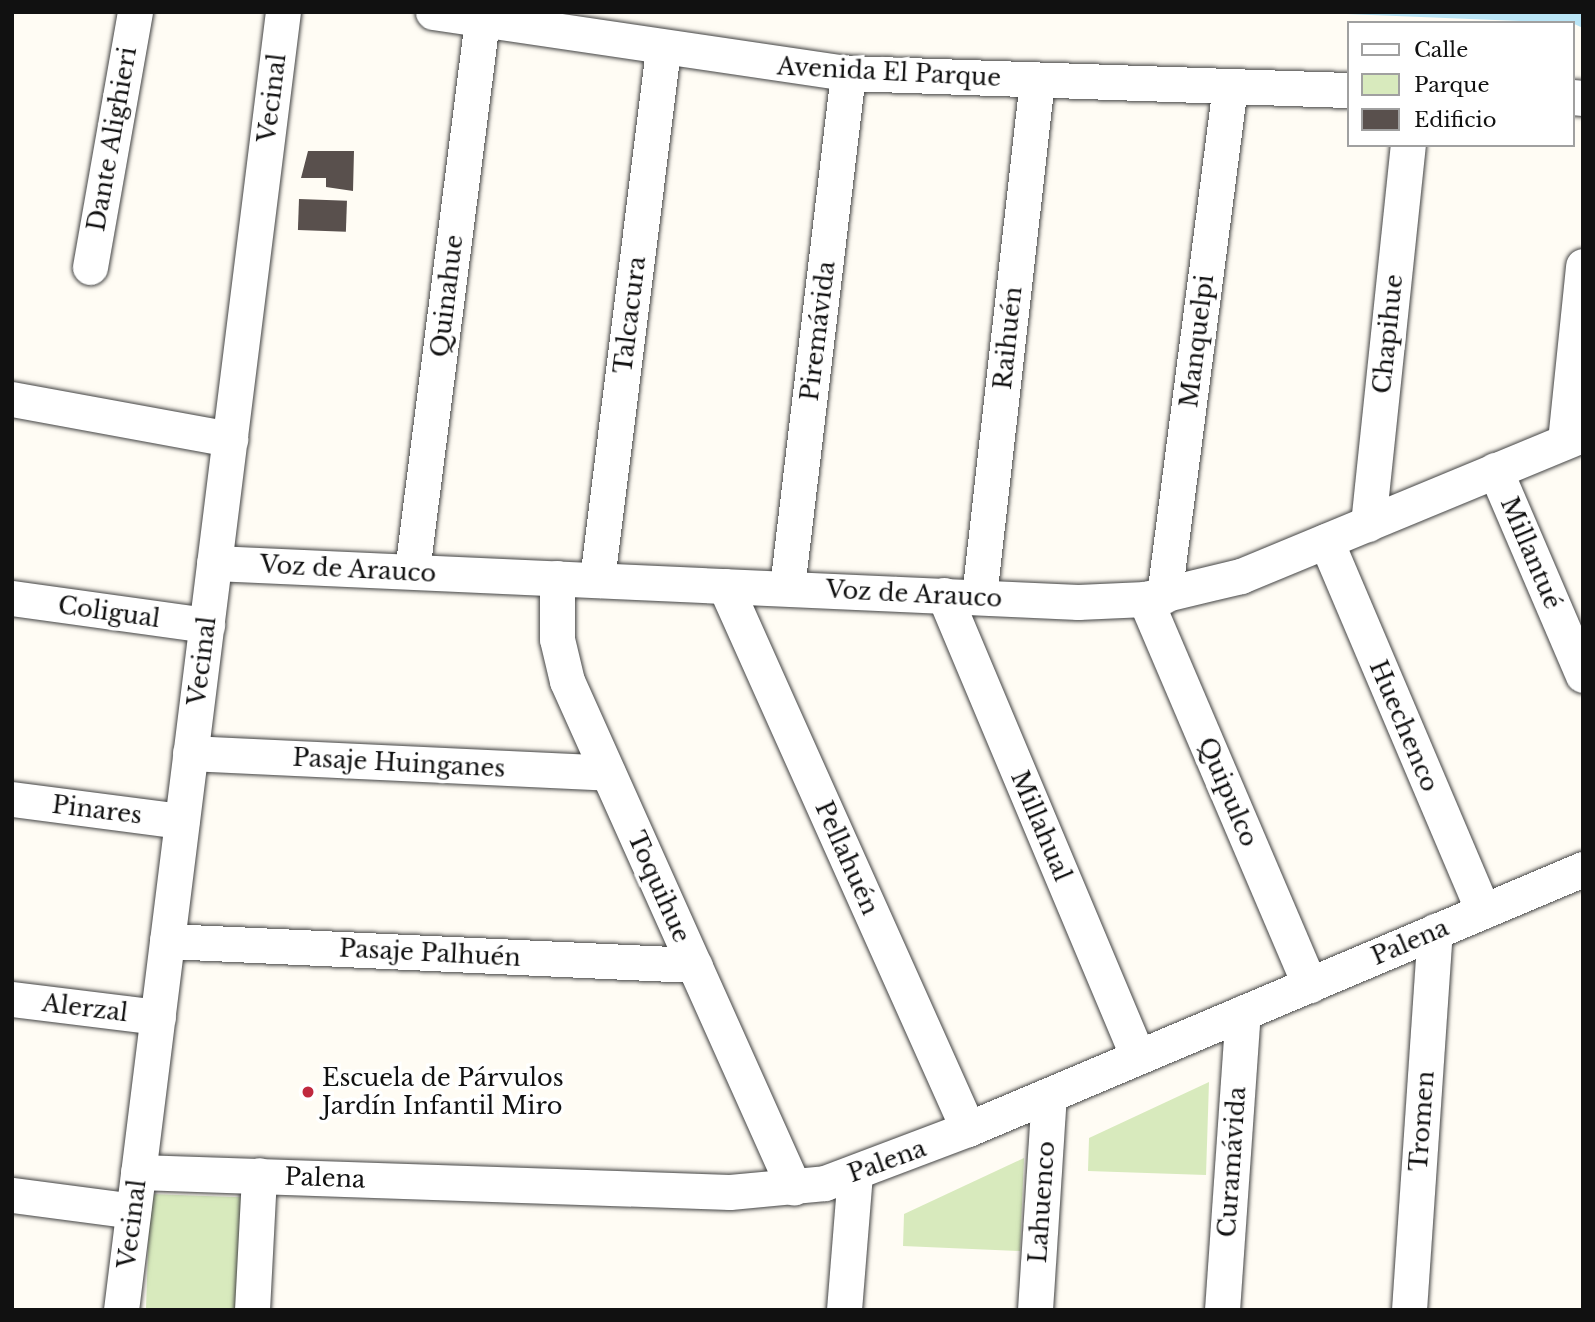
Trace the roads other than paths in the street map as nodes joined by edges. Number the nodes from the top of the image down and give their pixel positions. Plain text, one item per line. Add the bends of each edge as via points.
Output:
1 (135, 12) edge
2 (283, 12) edge
3 (433, 12) edge
4 (482, 20) junction
5 (663, 49) junction
6 (848, 73) junction
7 (1038, 80) junction
8 (1230, 86) junction
9 (1346, 90) edge
10 (1408, 147) edge
11 (1583, 266) edge
12 (90, 267) dead end
13 (12, 399) edge
14 (1574, 437) edge
15 (230, 439) junction
16 (1495, 470) junction
17 (1368, 524) junction
18 (1326, 541) junction
19 (214, 563) junction
20 (412, 572) junction
21 (557, 578) junction
22 (597, 580) junction
23 (726, 586) junction
24 (788, 588) junction
25 (944, 596) junction
26 (979, 597) junction
27 (12, 598) edge
28 (1155, 598) junction
29 (206, 625) junction
30 (1583, 675) edge
31 (190, 753) junction
32 (608, 773) junction
33 (12, 799) edge
34 (182, 821) junction
35 (1583, 869) edge
36 (1483, 911) junction
37 (1435, 932) junction
38 (167, 941) junction
39 (694, 965) junction
40 (1310, 985) junction
41 (12, 999) edge
42 (1243, 1013) junction
43 (158, 1017) junction
44 (1138, 1057) junction
45 (1049, 1095) junction
46 (968, 1129) junction
47 (138, 1172) junction
48 (855, 1174) junction
49 (258, 1175) junction
50 (794, 1188) junction
51 (12, 1195) edge
52 (133, 1211) junction
53 (121, 1310) edge
54 (252, 1310) edge
55 (844, 1310) edge
56 (1035, 1310) edge
57 (1222, 1310) edge
58 (1409, 1310) edge

1 - 12 street, Dante Alighieri
2 - 15 street, Vecinal
3 - 4 street, Avenida El Parque
4 - 5 street, Avenida El Parque
4 - 20 street, Quinahue
5 - 6 street, Avenida El Parque
5 - 22 street, Talcacura
6 - 7 street, Avenida El Parque
6 - 24 street, Piremávida
7 - 8 street, Avenida El Parque
7 - 26 street, Raihuén
8 - 9 street, Avenida El Parque
8 - 28 street, Manquelpi
10 - 17 street, Chapihue
11 - 14 street
13 - 15 street
14 - 16 street, Voz de Arauco
15 - 19 street, Vecinal
16 - 17 street, Voz de Arauco
16 - 30 street, Millantué
17 - 18 street, Voz de Arauco
18 - 28 street, Voz de Arauco via 1241,576
18 - 36 street, Huechenco
19 - 20 street, Voz de Arauco
19 - 29 street, Vecinal
20 - 21 street, Voz de Arauco
21 - 22 street, Voz de Arauco
21 - 32 street, Toquihue via 559,655
22 - 23 street, Voz de Arauco
23 - 24 street, Voz de Arauco
23 - 46 street, Pellahuén
24 - 25 street, Voz de Arauco
25 - 26 street, Voz de Arauco
25 - 44 street, Millahual
26 - 28 street, Voz de Arauco
27 - 29 street, Coligual
28 - 40 street, Quipulco
29 - 31 street, Vecinal
31 - 32 street, Pasaje Huinganes
31 - 34 street, Vecinal
32 - 39 street, Toquihue
33 - 34 street, Pinares
34 - 38 street, Vecinal
35 - 36 street, Palena
36 - 37 street, Palena
37 - 40 street, Palena
37 - 58 street, Tromen
38 - 39 street, Pasaje Palhuén
38 - 43 street, Vecinal
39 - 50 street, Toquihue
40 - 42 street, Palena
41 - 43 street, Alerzal
42 - 44 street, Palena
42 - 57 street, Curamávida
43 - 47 street, Vecinal
44 - 45 street, Palena
45 - 46 street, Palena
45 - 56 street, Lahuenco
46 - 48 street, Palena
47 - 49 street, Palena
47 - 52 street, Vecinal
48 - 50 street, Palena
48 - 55 street
49 - 50 street, Palena via 730,1192
49 - 54 street
51 - 52 street
52 - 53 street, Vecinal

